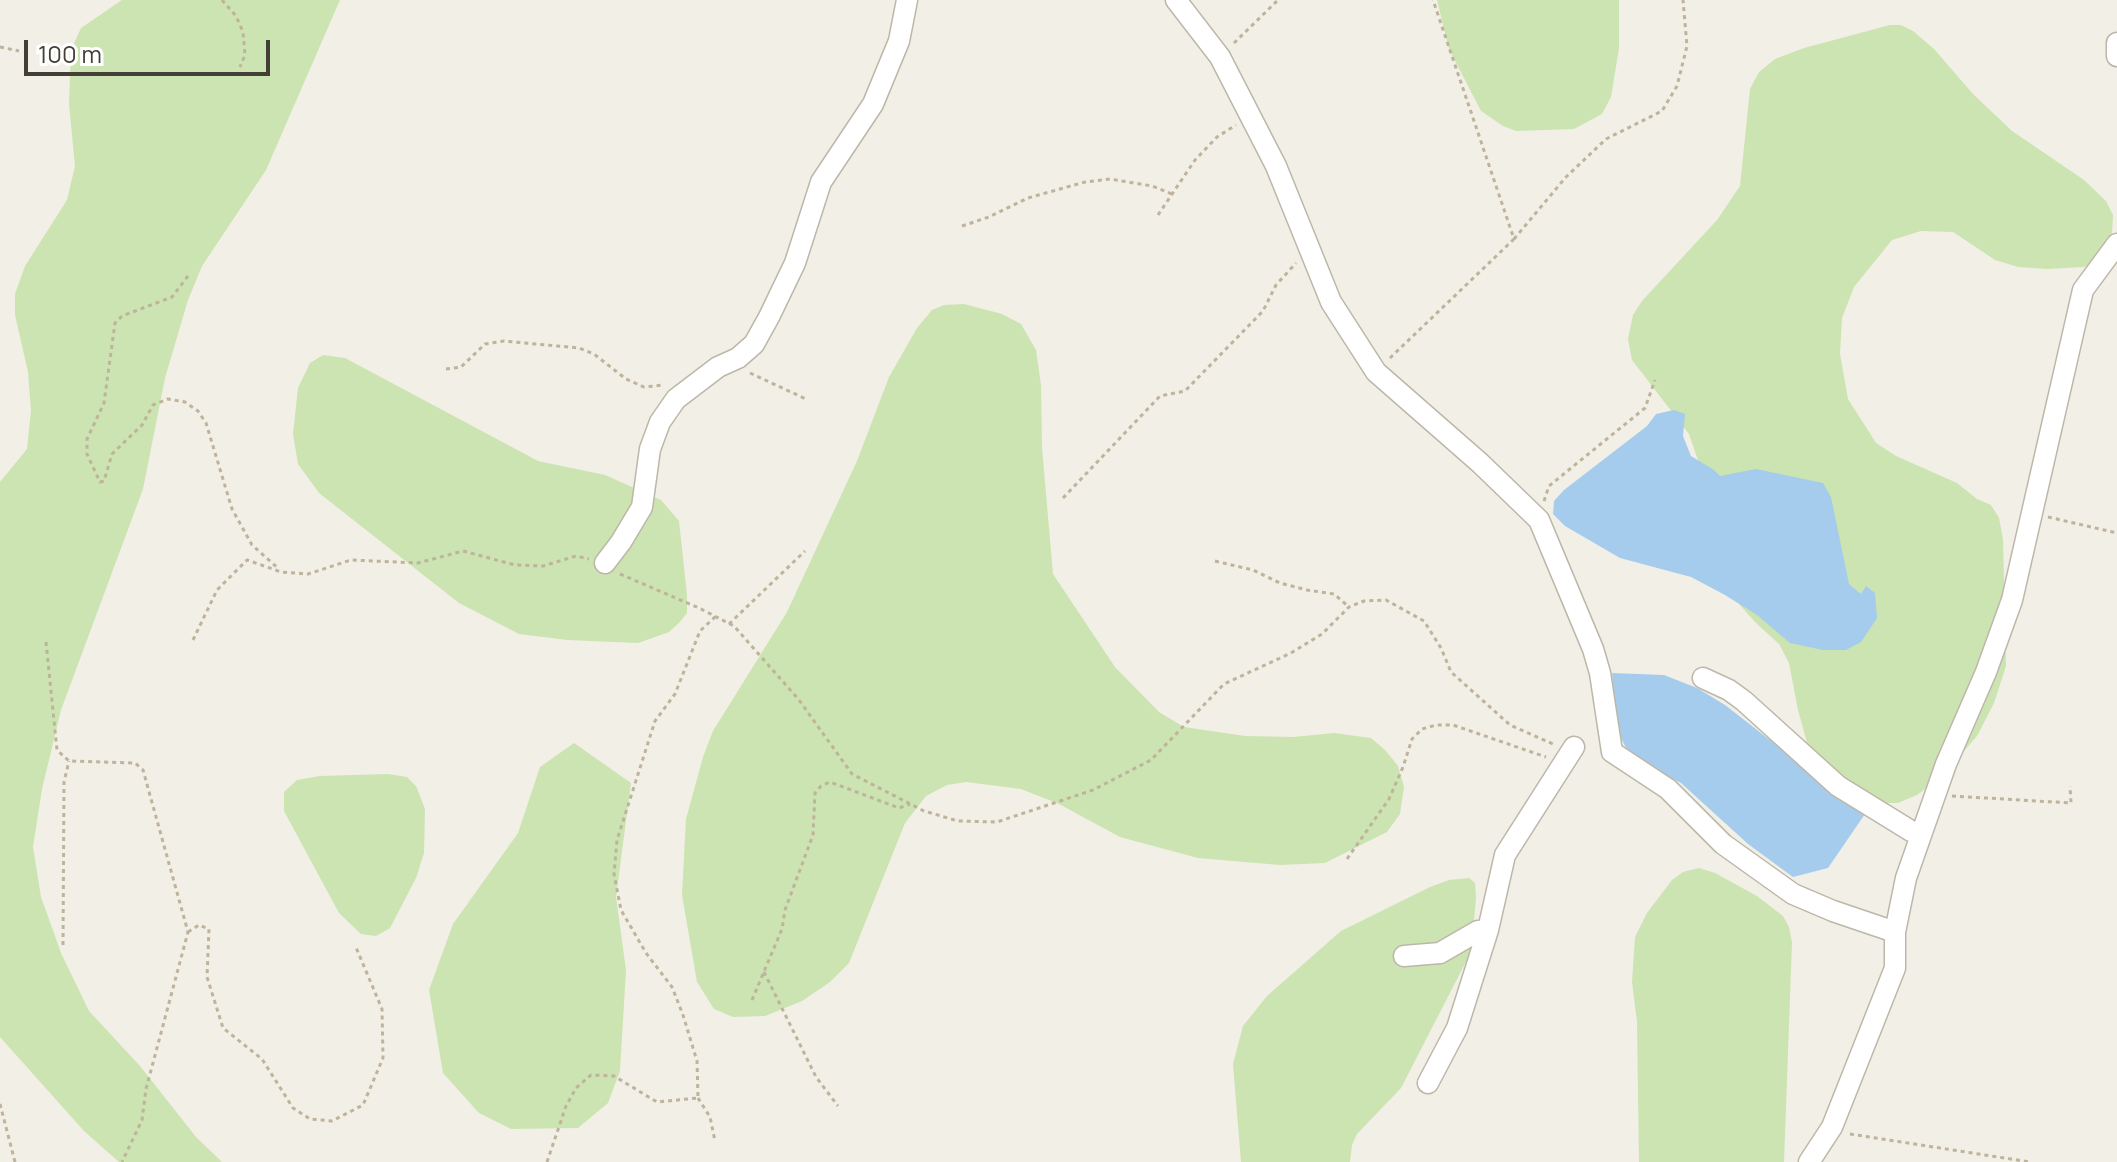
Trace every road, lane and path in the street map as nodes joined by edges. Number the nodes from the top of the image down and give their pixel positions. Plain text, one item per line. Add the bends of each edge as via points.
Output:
1 (222, 0) edge
2 (907, 0) edge
3 (1176, 0) edge
4 (1278, 0) edge
5 (1433, 0) edge
6 (1683, 0) edge
7 (2117, 43) edge
8 (0, 47) edge
9 (19, 51) dead end
10 (2117, 56) edge
11 (1220, 57) junction
12 (240, 67) dead end
13 (1249, 117) junction
14 (1172, 194) junction
15 (1158, 215) dead end
16 (962, 226) dead end
17 (1514, 239) junction
18 (2117, 244) edge
19 (1310, 255) junction
20 (188, 276) dead end
21 (738, 358) junction
22 (446, 369) dead end
23 (1376, 372) junction
24 (1655, 380) dead end
25 (671, 382) dead end
26 (806, 399) dead end
27 (1063, 498) dead end
28 (2033, 513) junction
29 (1539, 520) junction
30 (2117, 533) edge
31 (805, 551) dead end
32 (1215, 561) dead end
33 (605, 563) junction
34 (281, 572) junction
35 (1349, 607) junction
36 (716, 616) junction
37 (729, 624) junction
38 (193, 640) dead end
39 (46, 642) dead end
40 (1703, 678) dead end
41 (1570, 754) junction
42 (69, 761) junction
43 (2070, 786) dead end
44 (1936, 792) junction
45 (910, 804) junction
46 (1921, 835) junction
47 (1347, 859) dead end
48 (1488, 930) junction
49 (188, 932) junction
50 (1895, 932) junction
51 (63, 945) dead end
52 (355, 945) dead end
53 (1404, 956) dead end
54 (764, 972) junction
55 (752, 1000) dead end
56 (1428, 1083) dead end
57 (698, 1098) junction
58 (0, 1104) edge
59 (838, 1106) dead end
60 (1832, 1127) junction
61 (715, 1141) dead end
62 (15, 1162) edge
63 (122, 1162) edge
64 (547, 1162) edge
65 (1809, 1162) edge
66 (2030, 1162) edge

1 - 12 path via 243,32
2 - 21 street via 899,41 873,104 821,182 795,263 754,344
3 - 11 street
4 - 11 path
5 - 17 path
6 - 17 path via 1687,46 1677,86 1662,111 1606,139
7 - 10 street
8 - 9 path
11 - 13 street
13 - 14 path via 1210,145
13 - 19 street via 1276,166
14 - 15 path
14 - 16 path via 1110,179 1085,182 1028,198
17 - 23 path
18 - 28 street via 2083,290
19 - 23 street via 1331,302
19 - 27 path via 1293,265 1263,311 1185,391 1160,396
20 - 34 path via 172,297 115,323 104,403 87,439 87,454 104,481 112,454 142,425 153,405 168,399 185,402 206,423 232,509 252,545
21 - 26 path via 753,376
21 - 33 street via 676,399 660,422 650,449 642,507
22 - 25 path via 461,367 485,344 504,341 579,348 644,387
23 - 29 street
24 - 29 path via 1645,408 1549,486
28 - 30 path
28 - 44 street via 2012,600
29 - 50 street via 1593,649 1612,752 1668,789 1723,844 1793,894
31 - 37 path
32 - 35 path via 1334,594
33 - 34 path via 576,556 543,566 515,565 463,551 418,563 351,560 308,574
33 - 36 path
34 - 38 path via 247,560 217,590
35 - 41 path via 1386,600 1424,621 1451,672 1510,725
35 - 45 path via 1322,634 1224,684 1151,760 1093,790 997,822 958,821
36 - 37 path
36 - 57 path via 700,631 675,694 655,721 617,840 614,874 621,910 678,1001 697,1061
37 - 45 path via 799,700 852,774
39 - 42 path via 57,750
40 - 46 street via 1744,701 1838,786
41 - 47 path via 1539,756 1453,725 1422,729 1412,739 1389,799
41 - 48 street via 1505,855
42 - 49 path via 135,763 143,770
42 - 51 path via 64,782
43 - 44 path via 2071,803
44 - 46 street
45 - 54 path via 899,808 830,782 821,786 815,793 813,835
46 - 50 street
48 - 53 street via 1440,953
48 - 56 street via 1457,1028
49 - 52 path via 199,925 209,929 207,977 223,1028 262,1059 293,1108 310,1119 332,1121 363,1105 383,1058 382,1009
49 - 63 path via 142,1120
50 - 60 street via 1895,968
54 - 55 path
54 - 59 path via 816,1077
57 - 61 path via 710,1117
57 - 64 path via 657,1102 614,1076 591,1075 566,1106
58 - 62 path
60 - 65 street
60 - 66 path

